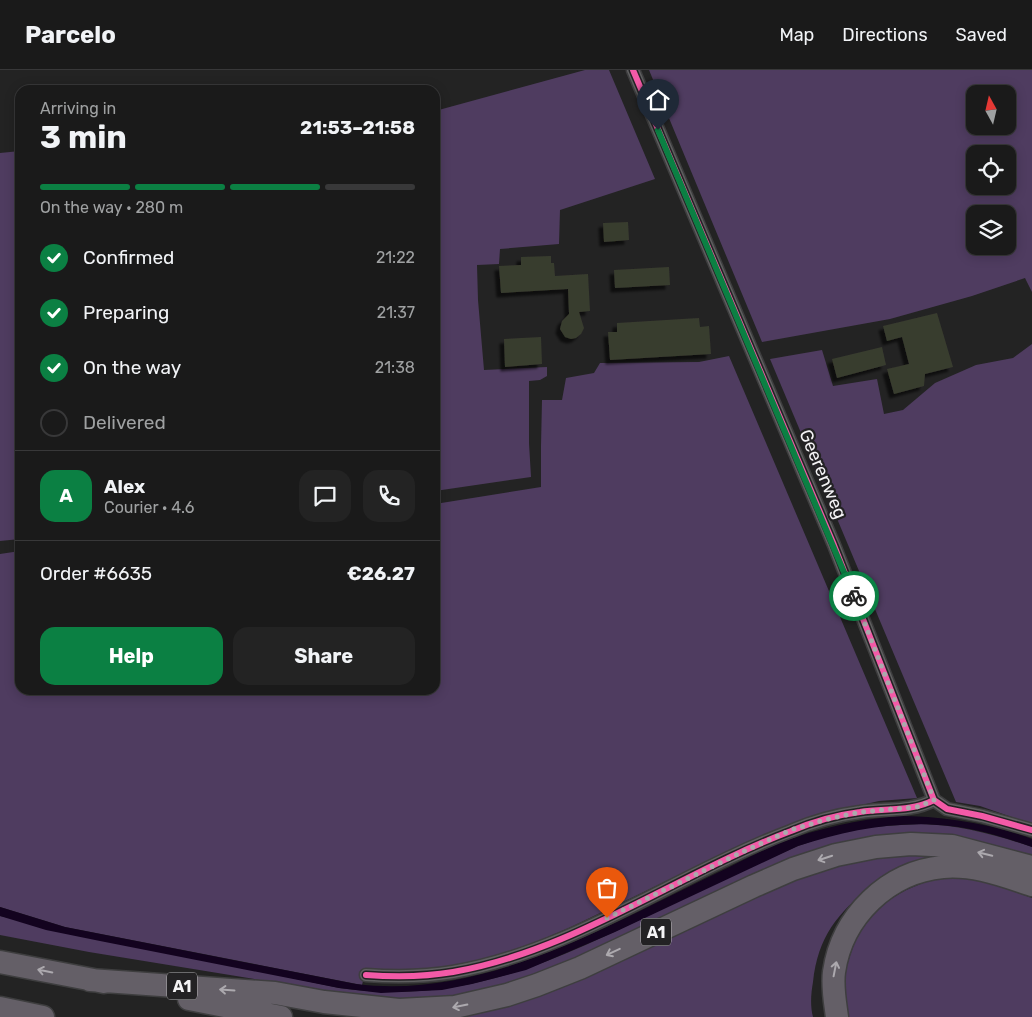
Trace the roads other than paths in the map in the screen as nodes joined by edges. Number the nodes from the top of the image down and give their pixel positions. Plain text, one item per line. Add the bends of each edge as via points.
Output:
1 (633, 70) edge
2 (934, 800) junction
3 (1032, 830) edge
4 (1032, 867) edge
5 (1032, 885) edge
6 (0, 962) edge
7 (366, 975) dead end
8 (90, 980) junction
9 (0, 1008) edge
10 (43, 1017) edge
11 (281, 1017) edge
12 (837, 1017) edge

1 - 2 street, Geerenweg via 834,545
2 - 3 street via 947,809
2 - 7 street via 917,807 860,812 791,830 592,925 517,956 453,972 396,977
4 -> 8 highway, A1 via 952,846 910,844 836,855 754,886 580,968 507,995 455,1007 399,1010 276,993
12 -> 5 highway via 834,972 848,927 896,880 919,871 945,867 983,870
8 -> 6 highway, A1
8 - 11 highway, A1
9 - 10 highway

